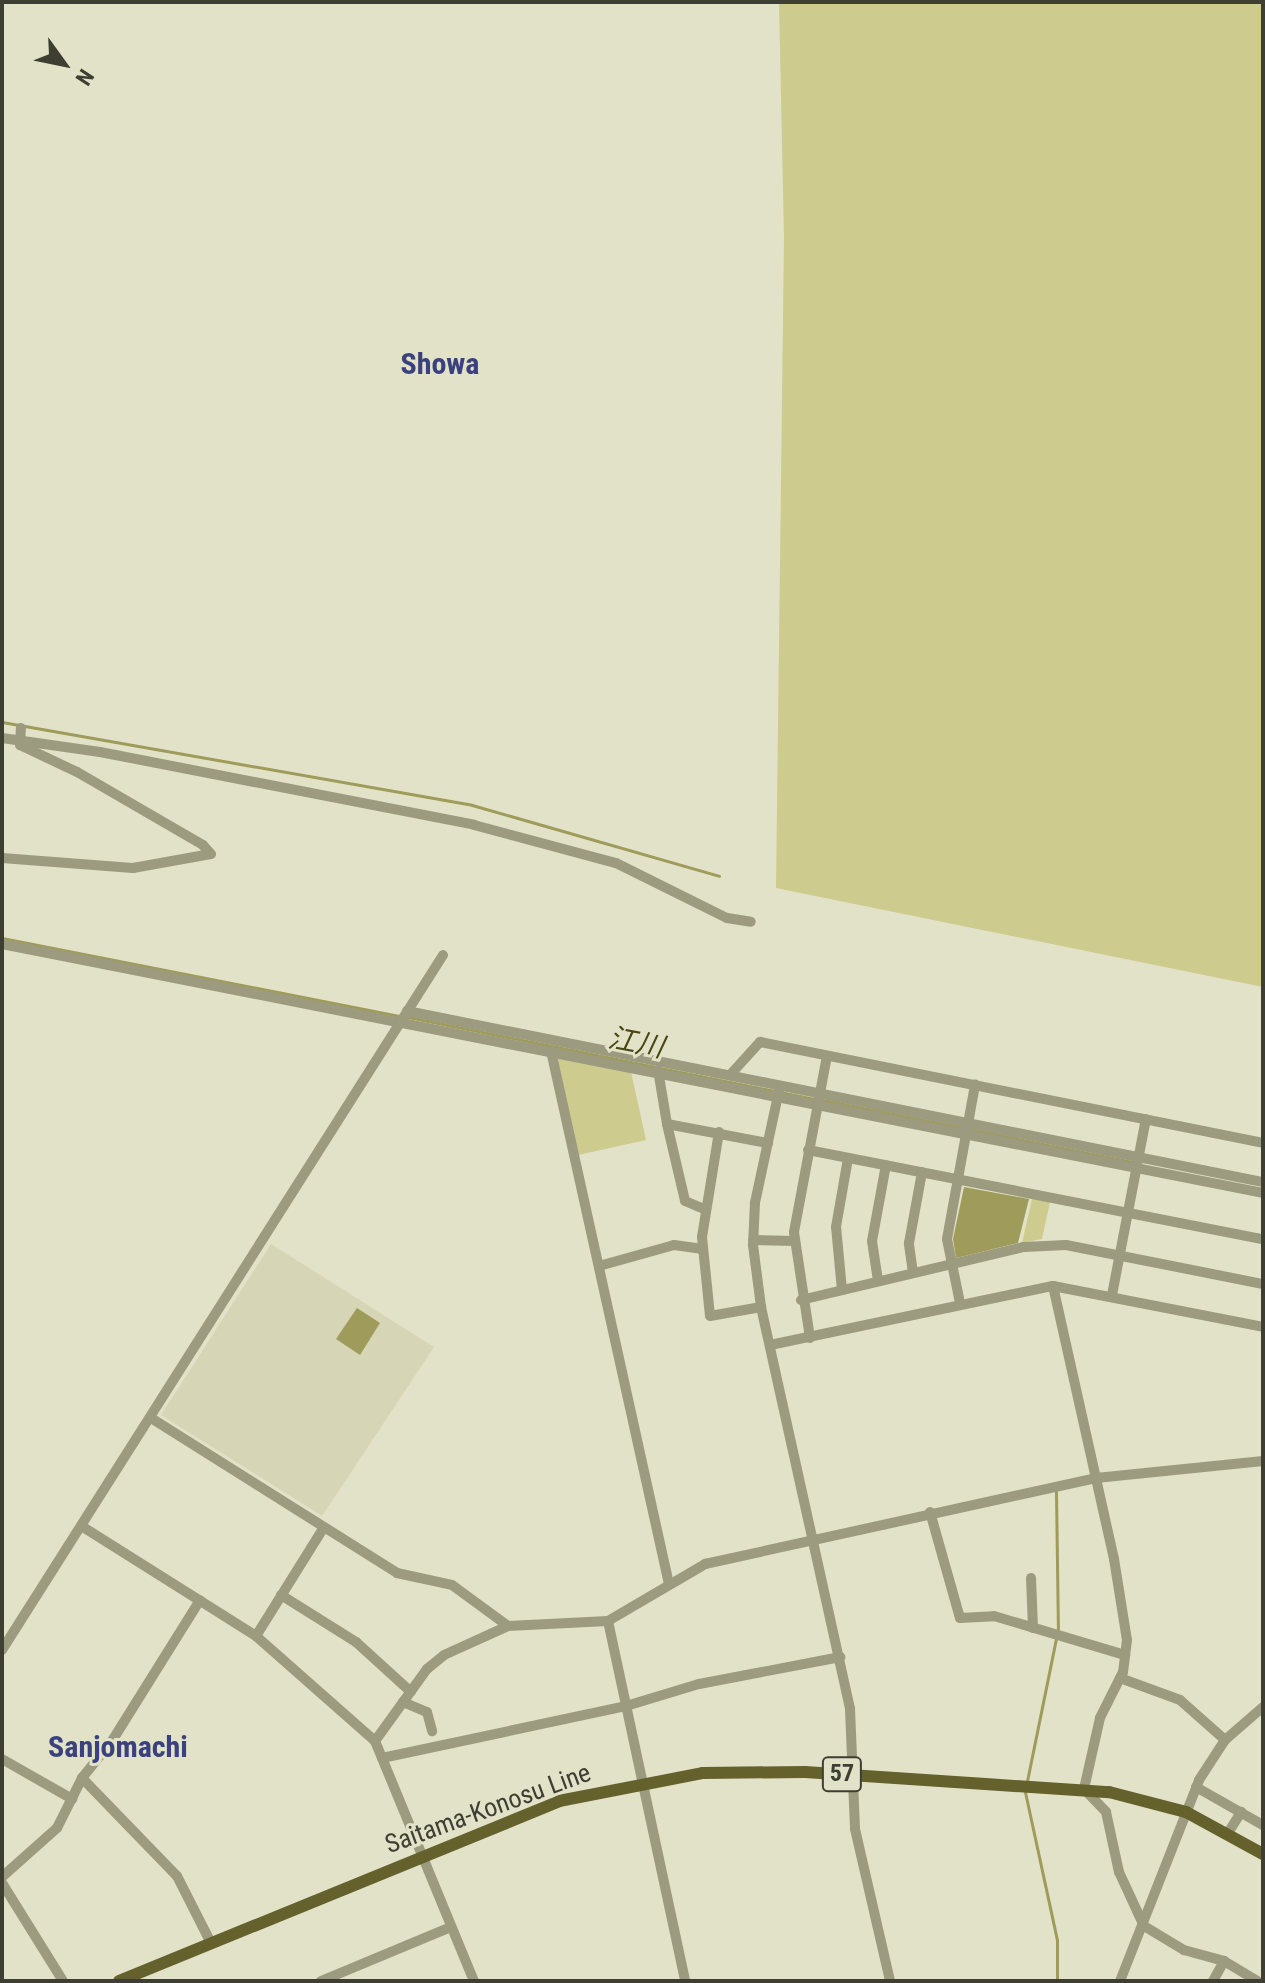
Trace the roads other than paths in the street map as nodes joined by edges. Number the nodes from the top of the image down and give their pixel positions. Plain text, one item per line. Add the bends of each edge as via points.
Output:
1 (21, 728) dead end
2 (2, 738) edge
3 (21, 740) junction
4 (2, 858) edge
5 (751, 922) dead end
6 (2, 944) edge
7 (443, 955) dead end
8 (404, 1017) junction
9 (551, 1051) junction
10 (827, 1056) junction
11 (658, 1067) junction
12 (730, 1075) junction
13 (975, 1085) junction
14 (779, 1091) junction
15 (818, 1099) junction
16 (1146, 1119) junction
17 (667, 1124) junction
18 (966, 1129) junction
19 (719, 1132) junction
20 (768, 1143) junction
21 (1263, 1143) edge
22 (808, 1150) junction
23 (848, 1158) junction
24 (1138, 1163) junction
25 (886, 1165) junction
26 (922, 1172) junction
27 (957, 1179) junction
28 (1263, 1182) edge
29 (1263, 1193) edge
30 (704, 1209) junction
31 (1128, 1213) junction
32 (1263, 1239) edge
33 (753, 1240) junction
34 (795, 1241) junction
35 (703, 1249) junction
36 (1120, 1256) junction
37 (952, 1264) junction
38 (599, 1266) junction
39 (913, 1273) junction
40 (878, 1281) junction
41 (1263, 1284) edge
42 (1053, 1286) junction
43 (842, 1290) junction
44 (1112, 1295) junction
45 (801, 1300) junction
46 (960, 1303) junction
47 (761, 1307) junction
48 (1263, 1327) edge
49 (810, 1338) junction
50 (770, 1345) junction
51 (151, 1418) junction
52 (1263, 1461) edge
53 (1096, 1478) junction
54 (930, 1512) junction
55 (83, 1527) junction
56 (324, 1527) junction
57 (810, 1538) junction
58 (1031, 1578) dead end
59 (669, 1584) junction
60 (281, 1595) junction
61 (200, 1600) junction
62 (608, 1621) junction
63 (508, 1626) junction
64 (1033, 1628) junction
65 (256, 1636) junction
66 (2, 1650) edge
67 (1125, 1655) junction
68 (840, 1657) junction
69 (1120, 1678) junction
70 (411, 1692) junction
71 (403, 1702) junction
72 (626, 1706) junction
73 (1263, 1707) edge
74 (432, 1731) dead end
75 (1225, 1740) junction
76 (375, 1741) junction
77 (382, 1758) junction
78 (2, 1759) edge
79 (854, 1774) junction
80 (82, 1778) junction
81 (641, 1781) junction
82 (1196, 1787) junction
83 (1084, 1789) junction
84 (72, 1799) junction
85 (1186, 1812) junction
86 (1241, 1812) junction
87 (1263, 1825) edge
88 (1228, 1833) junction
89 (1263, 1854) edge
90 (421, 1855) junction
91 (2, 1880) edge
92 (1144, 1926) junction
93 (451, 1927) junction
94 (211, 1943) junction
95 (1224, 1961) junction
96 (63, 1981) edge
97 (119, 1981) edge
98 (321, 1981) edge
99 (474, 1981) edge
100 (685, 1981) edge
101 (890, 1981) edge
102 (1120, 1981) edge
103 (1213, 1981) edge
104 (1257, 1981) edge

1 - 3 street
2 - 3 street
3 - 4 street via 20,745 77,772 211,854 133,868
3 - 5 street via 482,827 616,863 727,918
6 - 8 street
7 - 8 street
8 - 9 street
8 - 11 street
8 - 51 street
9 - 11 street
9 - 38 street
10 - 12 street via 760,1042
10 - 13 street
10 - 15 street
11 - 12 street
11 - 14 street
11 - 17 street
12 - 14 street
13 - 16 street
13 - 18 street
14 - 15 street
14 - 20 street
15 - 18 street
15 - 22 street
16 - 21 street
16 - 24 street
17 - 19 street
17 - 30 street via 685,1201
18 - 24 street
18 - 27 street
19 - 20 street
19 - 30 street
20 - 33 street
22 - 23 street
22 - 34 street
23 - 25 street
23 - 43 street via 836,1227
24 - 28 street
24 - 29 street
24 - 31 street
25 - 26 street
25 - 40 street via 872,1241
26 - 27 street
26 - 39 street via 909,1243
27 - 31 street
27 - 37 street via 947,1239
30 - 35 street
31 - 32 street
31 - 36 street
33 - 34 street
33 - 47 street
34 - 45 street
35 - 38 street via 674,1245
35 - 47 street via 710,1316
36 - 37 street via 1066,1245 1024,1247
36 - 41 street
36 - 44 street
37 - 39 street
37 - 46 street
38 - 59 street
39 - 40 street
40 - 43 street
42 - 44 street
42 - 46 street
42 - 53 street
43 - 45 street
44 - 48 street
45 - 49 street
46 - 49 street
47 - 50 street
49 - 50 street
50 - 57 street
51 - 55 street
51 - 56 street
52 - 53 street
53 - 54 street
53 - 67 street via 1114,1559
54 - 57 street
54 - 64 street via 960,1618 994,1616
55 - 61 street
55 - 66 street
56 - 60 street
56 - 63 street via 397,1573 452,1585
57 - 59 street via 705,1564
57 - 68 street
58 - 64 street
59 - 62 street
60 - 65 street
60 - 70 street via 356,1642
61 - 65 street
61 - 80 street via 112,1741
62 - 63 street
62 - 72 street
63 - 70 street via 444,1655
64 - 67 street
65 - 76 street
67 - 69 street
68 - 72 street via 699,1684
68 - 79 street
69 - 75 street via 1180,1700
69 - 83 street via 1100,1718
70 - 71 street
71 - 74 street via 427,1712
71 - 76 street
72 - 77 street
72 - 81 street
73 - 75 street
75 - 82 street
76 - 77 street
77 - 90 street
78 - 84 street
79 - 81 main road, Saitama-Konosu Line / 57 via 733,1771
79 - 83 main road, Saitama-Konosu Line / 57
79 - 101 street via 855,1829
80 - 84 street
80 - 94 street via 177,1876
81 - 90 main road, Saitama-Konosu Line / 57 via 559,1801
81 - 100 street
82 - 85 street
82 - 86 street
83 - 85 main road, Saitama-Konosu Line / 57
83 - 92 street via 1106,1812 1119,1872
84 - 91 street via 57,1828
85 - 88 main road, Saitama-Konosu Line / 57
85 - 92 street
86 - 87 street
86 - 88 street
88 - 89 main road, Saitama-Konosu Line / 57
90 - 93 street
90 - 94 main road, Saitama-Konosu Line / 57
91 - 96 street
92 - 95 street via 1184,1950
92 - 102 street
93 - 98 street
93 - 99 street
94 - 97 main road, Saitama-Konosu Line / 57
95 - 103 street
95 - 104 street

